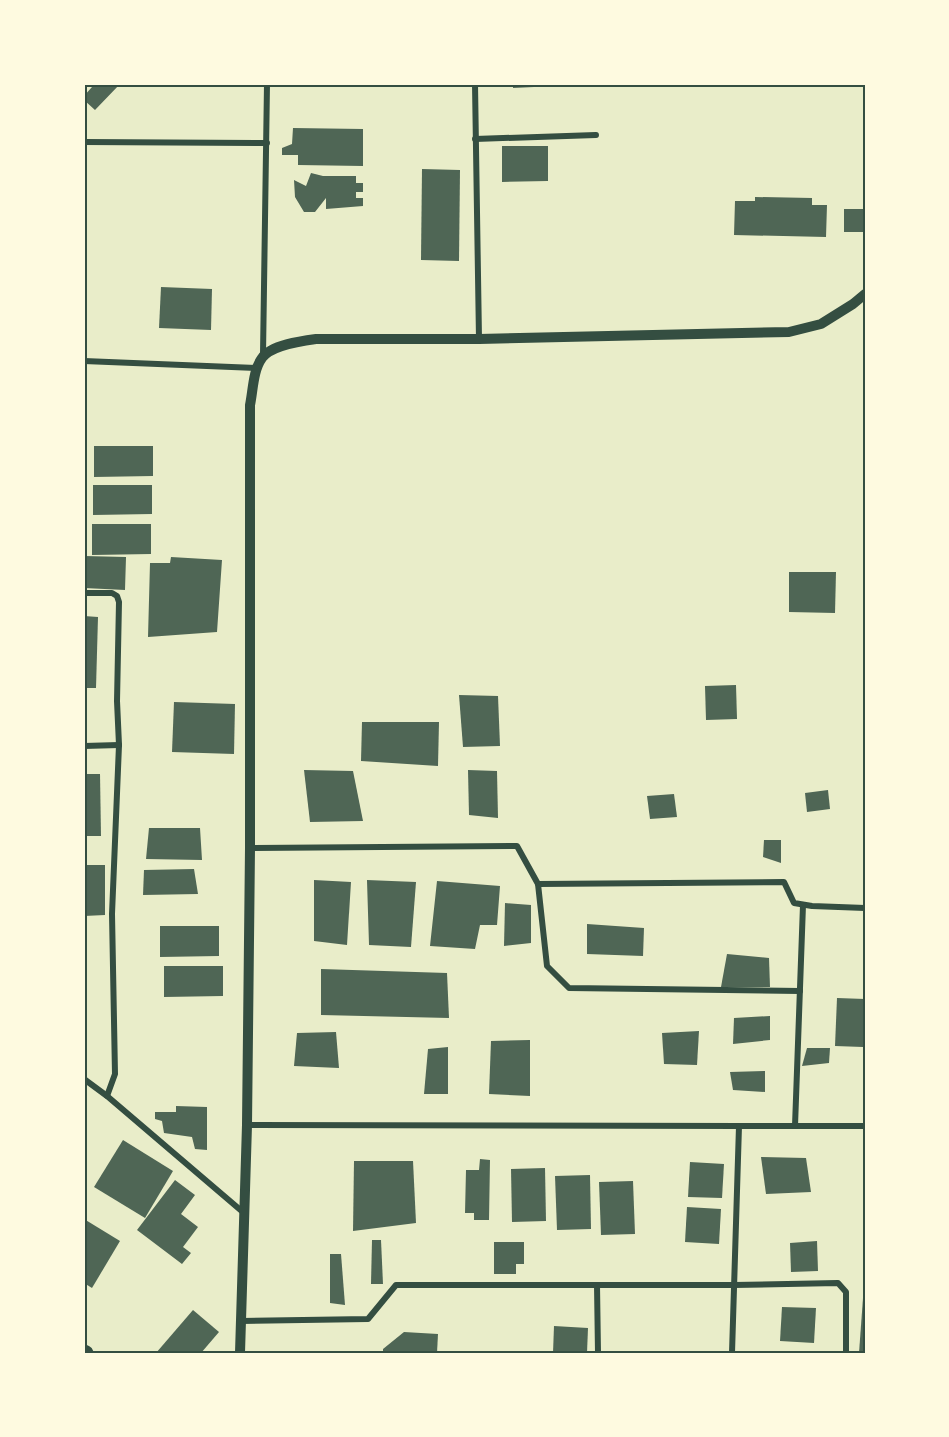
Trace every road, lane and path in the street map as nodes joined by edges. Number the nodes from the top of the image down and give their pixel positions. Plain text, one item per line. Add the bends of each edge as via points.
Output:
1 (267, 84) edge
2 (476, 84) edge
3 (596, 135) dead end
4 (475, 139) junction
5 (84, 142) edge
6 (267, 143) junction
7 (865, 294) edge
8 (479, 339) junction
9 (262, 356) junction
10 (84, 360) edge
11 (257, 368) junction
12 (84, 593) edge
13 (119, 745) junction
14 (84, 746) edge
15 (250, 848) junction
16 (538, 884) junction
17 (803, 905) junction
18 (865, 908) edge
19 (800, 991) junction
20 (84, 1079) edge
21 (107, 1096) junction
22 (247, 1125) junction
23 (738, 1126) junction
24 (795, 1126) junction
25 (865, 1126) edge
26 (244, 1213) junction
27 (597, 1286) junction
28 (734, 1286) junction
29 (241, 1320) junction
30 (240, 1353) edge
31 (598, 1353) edge
32 (732, 1353) edge
33 (846, 1353) edge

1 - 6 street
2 - 4 street
3 - 4 street
4 - 8 street
5 - 6 street
6 - 9 street
7 - 8 street via 821,324 789,332
8 - 9 street via 316,339 291,342
9 - 11 street
10 - 11 street
11 - 15 street via 250,405
12 - 13 street via 112,593 119,602
13 - 14 street
13 - 21 street via 112,914 115,1074
15 - 16 street via 517,846
15 - 22 street
16 - 17 street via 784,882 794,903
16 - 19 street via 547,966 569,988
17 - 18 street
17 - 19 street
19 - 24 street
20 - 21 street
21 - 26 street
22 - 23 street
22 - 26 street
23 - 24 street
23 - 28 street
24 - 25 street
26 - 29 street
27 - 28 street
27 - 29 street via 396,1285 368,1319
27 - 31 street
28 - 32 street
28 - 33 street via 838,1283 846,1292
29 - 30 street

